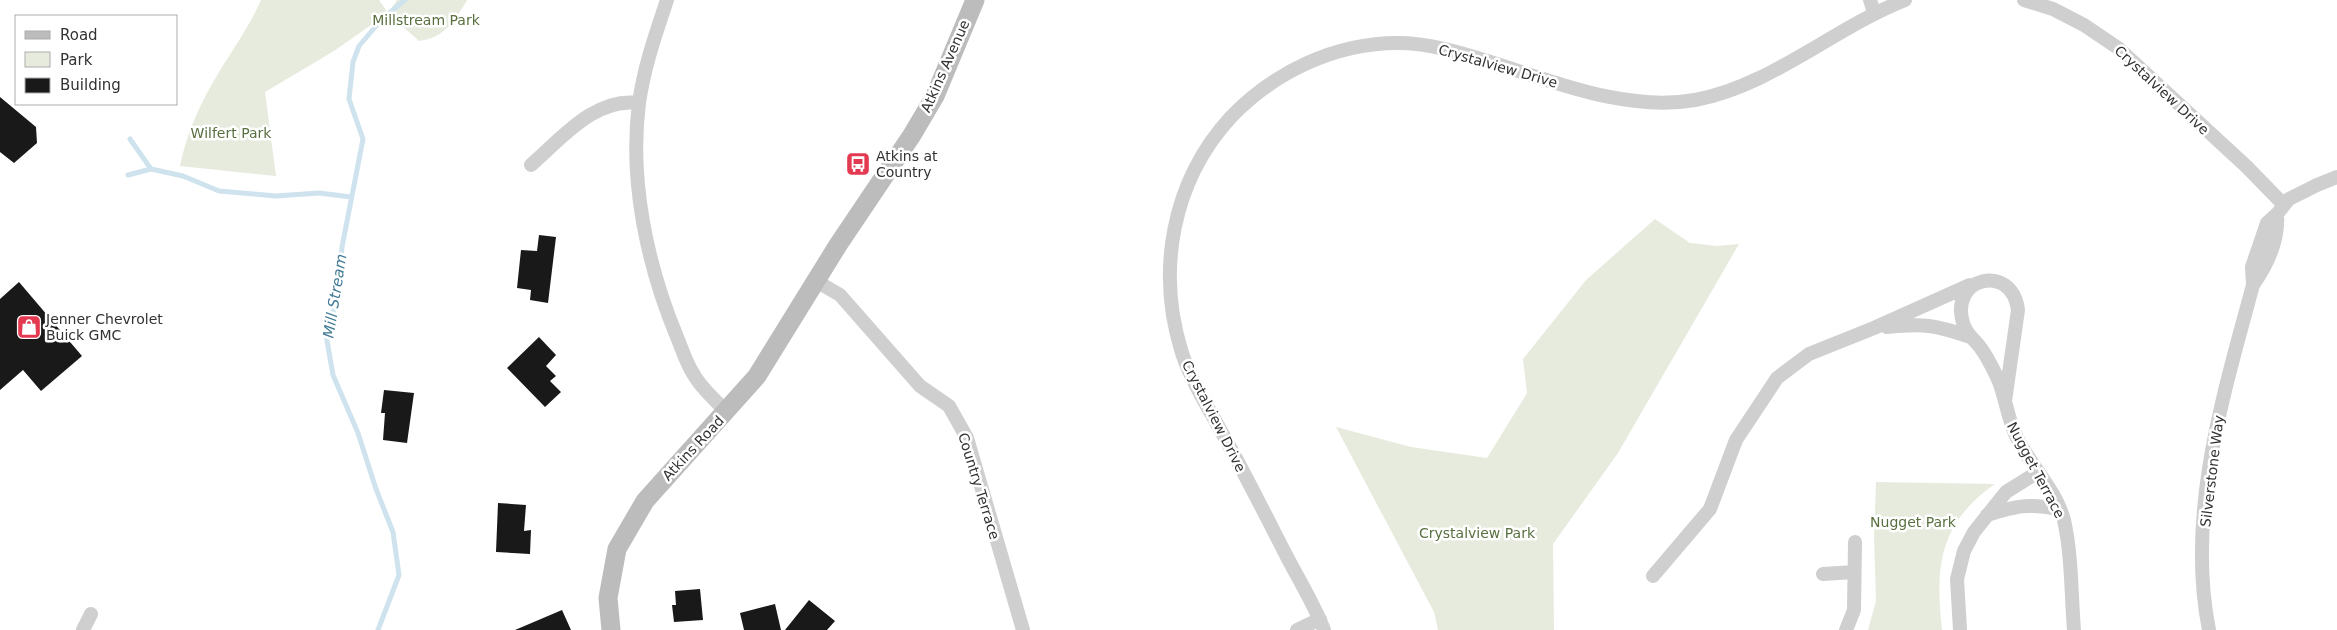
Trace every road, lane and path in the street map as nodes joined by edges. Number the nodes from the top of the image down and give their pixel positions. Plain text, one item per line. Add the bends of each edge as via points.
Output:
1 (668, 0) edge
2 (974, 0) edge
3 (1905, 0) edge
4 (2024, 0) edge
5 (1872, 6) edge
6 (639, 103) junction
7 (531, 165) dead end
8 (2337, 177) edge
9 (2280, 209) junction
10 (816, 281) junction
11 (1973, 284) junction
12 (1874, 328) junction
13 (1970, 337) junction
14 (2006, 401) junction
15 (727, 412) junction
16 (2038, 472) junction
17 (2058, 509) junction
18 (1987, 515) junction
19 (1855, 542) dead end
20 (1854, 572) junction
21 (1823, 574) dead end
22 (1654, 576) dead end
23 (91, 614) dead end
24 (1322, 624) edge
25 (83, 630) edge
26 (611, 630) edge
27 (1023, 630) edge
28 (1297, 630) edge
29 (1846, 630) edge
30 (1960, 630) edge
31 (2074, 630) edge
32 (2209, 630) edge

1 - 6 street via 655,35
2 - 10 street, Atkins Avenue via 935,96
3 - 5 street, Crystalview Drive
4 - 9 street, Crystalview Drive via 2053,9 2118,48 2247,167
5 - 24 street, Crystalview Drive via 1745,86 1694,100 1645,103 1594,93 1449,49 1398,43 1348,48 1307,62 1272,81 1216,133 1193,171 1179,205 1170,250 1173,321 1183,356 1199,389
6 - 7 street via 624,101 601,107
6 - 15 street via 641,214 652,263 666,310 694,375
8 - 9 street, Silverstone Way via 2317,185
9 - 32 street, Silverstone Way via 2267,223 2252,267 2253,286 2220,408 2208,478 2203,557
10 - 15 street, Atkins Road via 758,376
10 - 27 street, Country Terrace via 840,295 920,386 949,406 967,438
11 - 12 street
11 - 13 street, Nugget Terrace via 1960,307 1963,324
11 - 14 street, Nugget Terrace via 1987,280 2000,282 2010,288 2016,298 2018,310
12 - 13 street via 1918,324 1941,326
12 - 22 street via 1809,354 1777,378 1736,440 1710,509
13 - 14 street, Nugget Terrace via 1990,363
14 - 16 street, Nugget Terrace via 2017,438
15 - 26 street, Atkins Road via 645,501 618,549 608,598
16 - 17 street, Nugget Terrace
16 - 18 street via 2006,492
17 - 18 street via 2034,504
17 - 31 street, Nugget Terrace via 2068,545
18 - 30 street via 1964,551 1957,579
19 - 20 street
20 - 21 street
20 - 29 street via 1854,610
23 - 25 street
24 - 28 street

